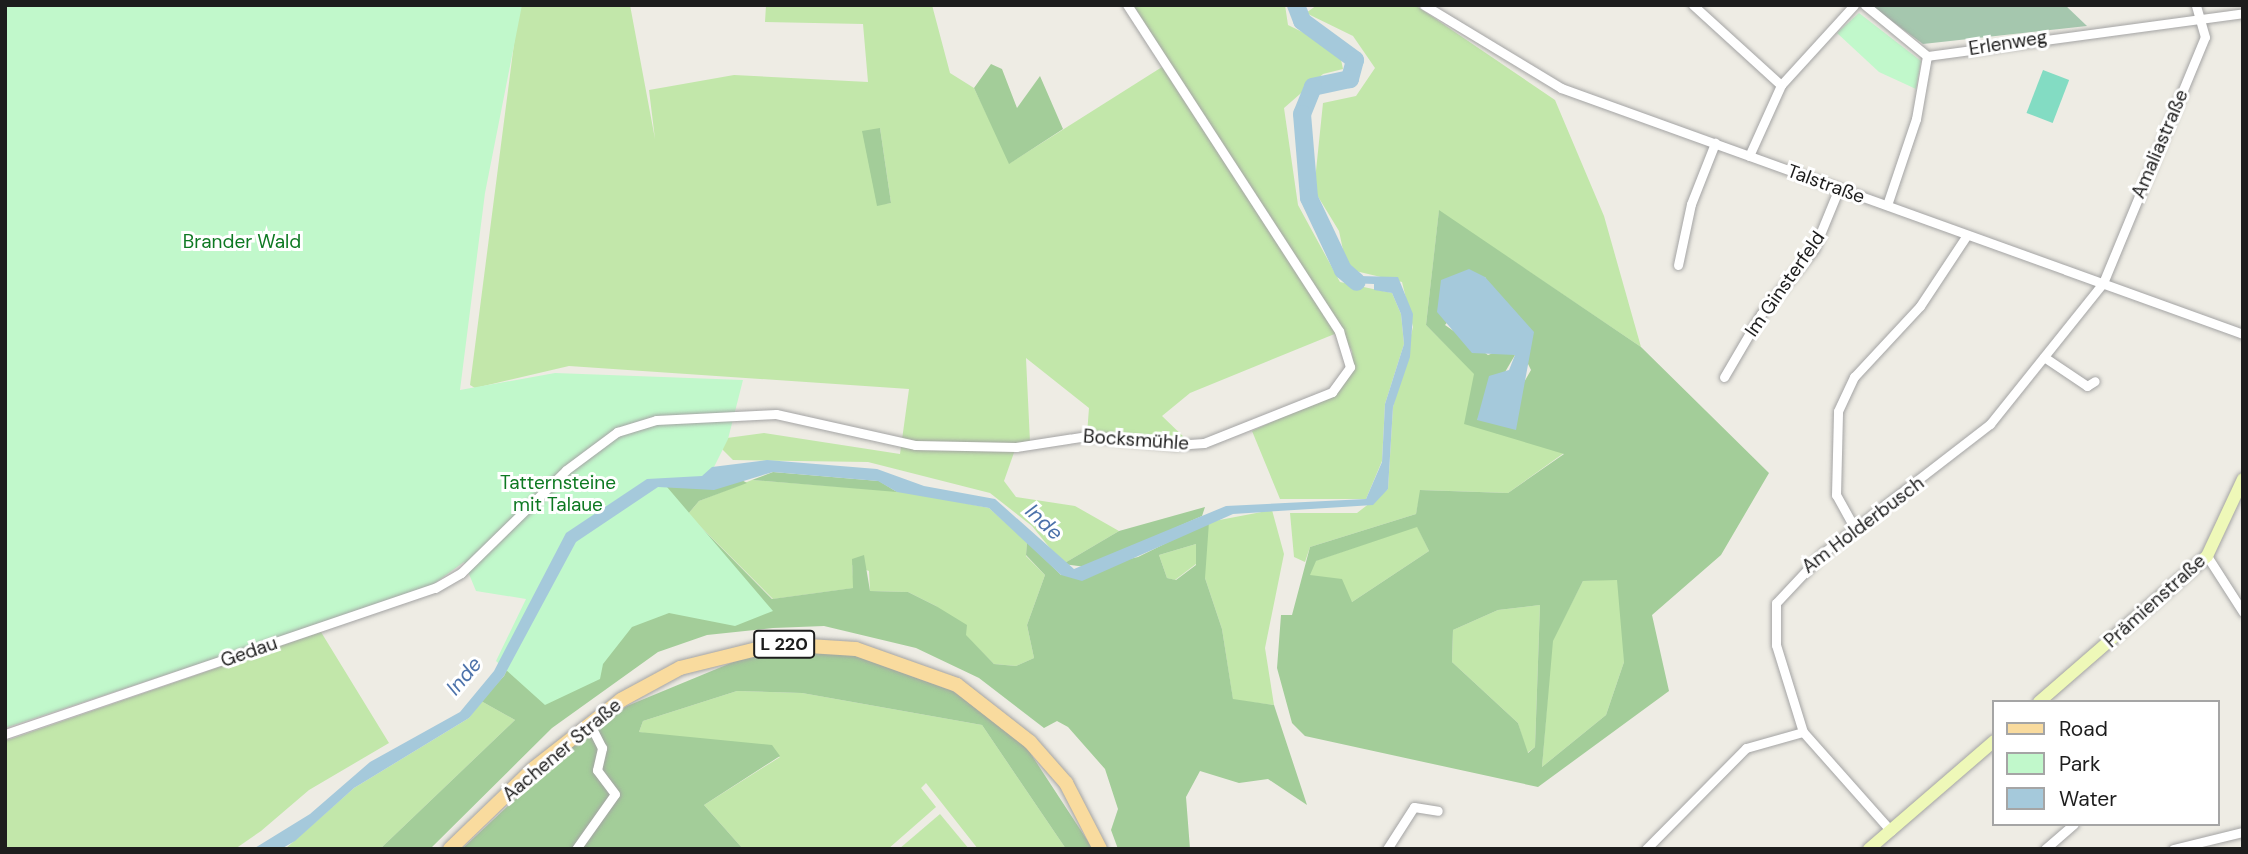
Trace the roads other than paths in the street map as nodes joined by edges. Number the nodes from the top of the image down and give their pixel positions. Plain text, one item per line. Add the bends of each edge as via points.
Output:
1 (1127, 5) edge
2 (1693, 5) edge
3 (1854, 5) edge
4 (1865, 5) edge
5 (2196, 5) edge
6 (1428, 6) edge
7 (2243, 13) edge
8 (2203, 16) junction
9 (1927, 56) junction
10 (1781, 85) junction
11 (1715, 143) junction
12 (1749, 156) junction
13 (1839, 188) junction
14 (1887, 205) junction
15 (1966, 235) junction
16 (1678, 265) dead end
17 (2103, 283) junction
18 (2243, 334) edge
19 (2044, 356) junction
20 (1724, 377) dead end
21 (2095, 381) dead end
22 (2243, 479) edge
23 (1854, 527) junction
24 (482, 552) joint
25 (2207, 556) junction
26 (2242, 608) edge
27 (2041, 700) edge
28 (589, 723) junction
29 (1804, 732) junction
30 (5, 734) edge
31 (1993, 742) edge
32 (1438, 811) dead end
33 (2072, 826) edge
34 (1891, 831) junction
35 (2243, 832) edge
36 (1878, 846) edge
37 (450, 849) edge
38 (576, 849) edge
39 (1100, 849) edge
40 (1387, 849) edge
41 (1646, 849) edge
42 (2045, 849) edge
43 (2174, 849) edge

1 - 24 street, Bocksmühle via 1339,331 1350,367 1332,392 1204,443 1175,446 1087,436 1016,447 915,445 776,414 656,420 617,432 566,470
2 - 10 street
3 - 10 street
4 - 9 street
5 - 8 street
6 - 11 street, Talstraße via 1561,88
7 - 8 street, Erlenweg
8 - 9 street, Erlenweg
8 - 17 street, Amaliastraße via 2205,37
9 - 14 street via 1916,119
10 - 12 street
11 - 12 street, Talstraße
11 - 16 street via 1691,204
12 - 13 street, Talstraße
13 - 14 street, Talstraße
13 - 20 street, Im Ginsterfeld via 1814,249 1760,314
14 - 15 street, Talstraße
15 - 17 street, Talstraße
15 - 23 street via 1920,306 1854,377 1838,411 1836,495
17 - 18 street, Talstraße
17 - 19 street, Am Holderbusch
19 - 21 street via 2087,386
19 - 23 street, Am Holderbusch via 1990,424
22 - 25 street, Prämienstraße
23 - 29 street, Am Holderbusch via 1793,579 1773,613 1785,690
24 - 30 street, Gedau via 435,588 390,606
25 - 26 street
25 - 27 street, Prämienstraße
28 - 37 main road, Aachener Straße / L 220
28 - 38 street via 602,748 597,770 615,794
28 - 39 main road, Aachener Straße / L 220 via 680,668 740,650 817,644 887,657 957,685 1030,742 1066,783
29 - 34 street, Am Holderbusch
29 - 41 street via 1746,748
31 - 34 street
32 - 40 street via 1414,807
33 - 42 street
34 - 36 street
35 - 43 street

